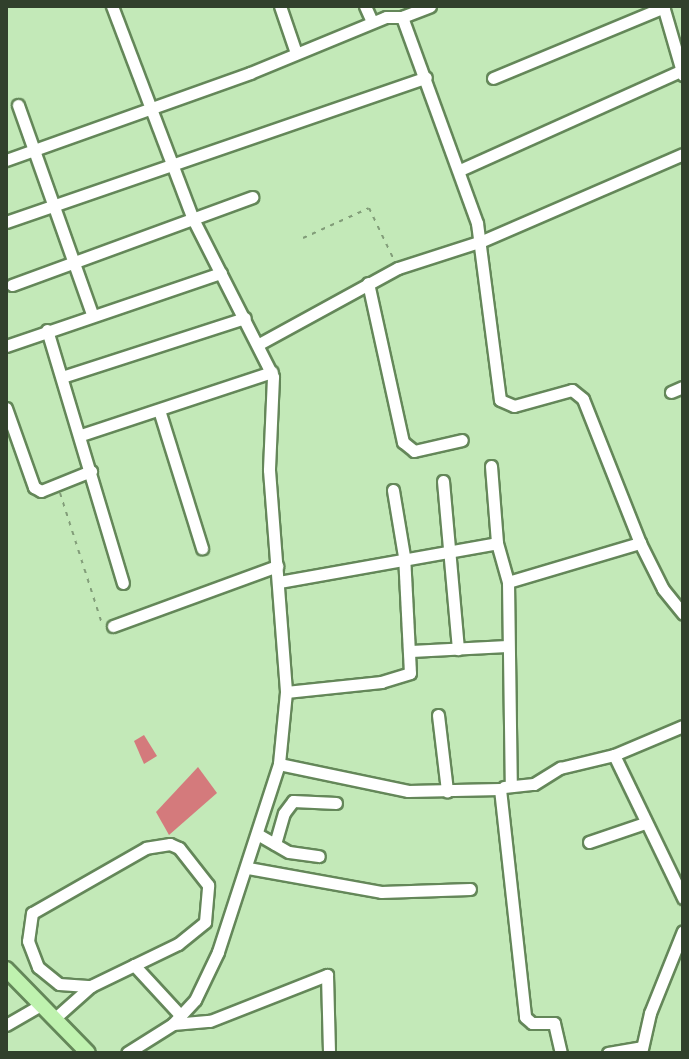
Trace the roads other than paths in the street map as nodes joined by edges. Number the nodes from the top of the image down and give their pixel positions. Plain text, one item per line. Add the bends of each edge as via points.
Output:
1 (112, 6) edge
2 (280, 6) edge
3 (365, 6) edge
4 (430, 6) edge
5 (664, 6) edge
6 (402, 17) junction
7 (372, 22) junction
8 (296, 53) junction
9 (682, 72) edge
10 (426, 77) junction
11 (493, 78) dead end
12 (18, 105) dead end
13 (154, 109) junction
14 (34, 150) junction
15 (683, 154) edge
16 (6, 160) edge
17 (174, 165) junction
18 (460, 170) junction
19 (252, 197) dead end
20 (56, 207) junction
21 (193, 219) junction
22 (6, 222) edge
23 (482, 241) junction
24 (75, 263) junction
25 (221, 273) junction
26 (368, 283) junction
27 (12, 285) dead end
28 (92, 314) junction
29 (245, 318) junction
30 (47, 330) junction
31 (259, 344) junction
32 (6, 346) edge
33 (272, 372) junction
34 (62, 377) junction
35 (683, 387) edge
36 (671, 392) dead end
37 (6, 408) edge
38 (159, 410) junction
39 (81, 435) junction
40 (462, 440) dead end
41 (491, 466) dead end
42 (91, 471) junction
43 (443, 481) dead end
44 (393, 490) dead end
45 (497, 543) junction
46 (640, 543) junction
47 (202, 548) dead end
48 (450, 550) junction
49 (404, 556) junction
50 (277, 566) junction
51 (279, 582) junction
52 (508, 582) junction
53 (123, 583) dead end
54 (683, 614) edge
55 (113, 626) road end
56 (507, 646) junction
57 (458, 649) junction
58 (411, 651) junction
59 (286, 692) junction
60 (438, 715) dead end
61 (683, 726) edge
62 (614, 755) junction
63 (279, 764) junction
64 (506, 787) junction
65 (447, 791) junction
66 (336, 803) dead end
67 (645, 823) junction
68 (259, 835) junction
69 (589, 842) dead end
70 (275, 844) junction
71 (319, 856) dead end
72 (248, 868) junction
73 (470, 889) dead end
74 (683, 898) edge
75 (683, 931) edge
76 (134, 965) junction
77 (6, 969) edge
78 (91, 986) junction
79 (40, 1005) junction
80 (54, 1019) junction
81 (177, 1020) junction
82 (6, 1025) edge
83 (641, 1050) edge
84 (88, 1053) edge
85 (127, 1053) edge
86 (329, 1053) edge
87 (561, 1053) edge
88 (608, 1053) edge

1 - 13 street
2 - 8 street
3 - 7 street
4 - 6 street
5 - 9 street
5 - 11 street
6 - 7 street
6 - 10 street
7 - 8 street
8 - 13 street
9 - 18 street
10 - 17 street
10 - 18 street
12 - 14 street
13 - 14 street
13 - 17 street
14 - 16 street
14 - 20 street
15 - 23 street
17 - 20 street
17 - 21 street
18 - 23 street
19 - 21 street
20 - 22 street
20 - 24 street
21 - 24 street
21 - 25 street
23 - 26 street
23 - 46 street via 500,400 514,406 560,391 578,394
24 - 27 street
24 - 28 street
25 - 28 street
25 - 29 street
26 - 31 street
26 - 40 street via 403,442 414,451
28 - 30 street
29 - 31 street
29 - 34 street
30 - 32 street
30 - 34 street
31 - 33 street
33 - 38 street
33 - 50 street via 269,470
34 - 39 street
35 - 36 street
37 - 42 street via 34,487 41,491
38 - 39 street
38 - 47 street
39 - 42 street
41 - 45 street
42 - 53 street
43 - 48 street
44 - 49 street
45 - 48 street
45 - 52 street
46 - 52 street
46 - 54 street via 663,589
48 - 49 street
48 - 57 street
49 - 51 street
49 - 58 street
50 - 51 street
50 - 55 street
51 - 59 street
52 - 56 street
56 - 57 street
56 - 64 street
57 - 58 street
58 - 59 street via 412,667 406,676
59 - 63 street
60 - 65 street
61 - 62 street
62 - 64 street via 560,768 534,784
62 - 67 street
63 - 65 street via 392,789
63 - 68 street
64 - 65 street
64 - 87 street via 525,1017 529,1022 554,1023
66 - 70 street via 293,801
67 - 69 street
67 - 74 street
68 - 70 street
68 - 72 street
70 - 71 street
72 - 73 street via 381,892
72 - 81 street via 218,952 195,1000
75 - 83 street
76 - 78 street
76 - 78 street via 193,934 209,910 204,876 190,856 170,844 146,848 41,905 31,916 29,947 38,967 59,984
76 - 81 street
77 - 79 main road
78 - 80 street
79 - 80 main road
79 - 82 street
80 - 84 main road
81 - 85 street
81 - 86 street via 210,1021 327,975
83 - 88 street

